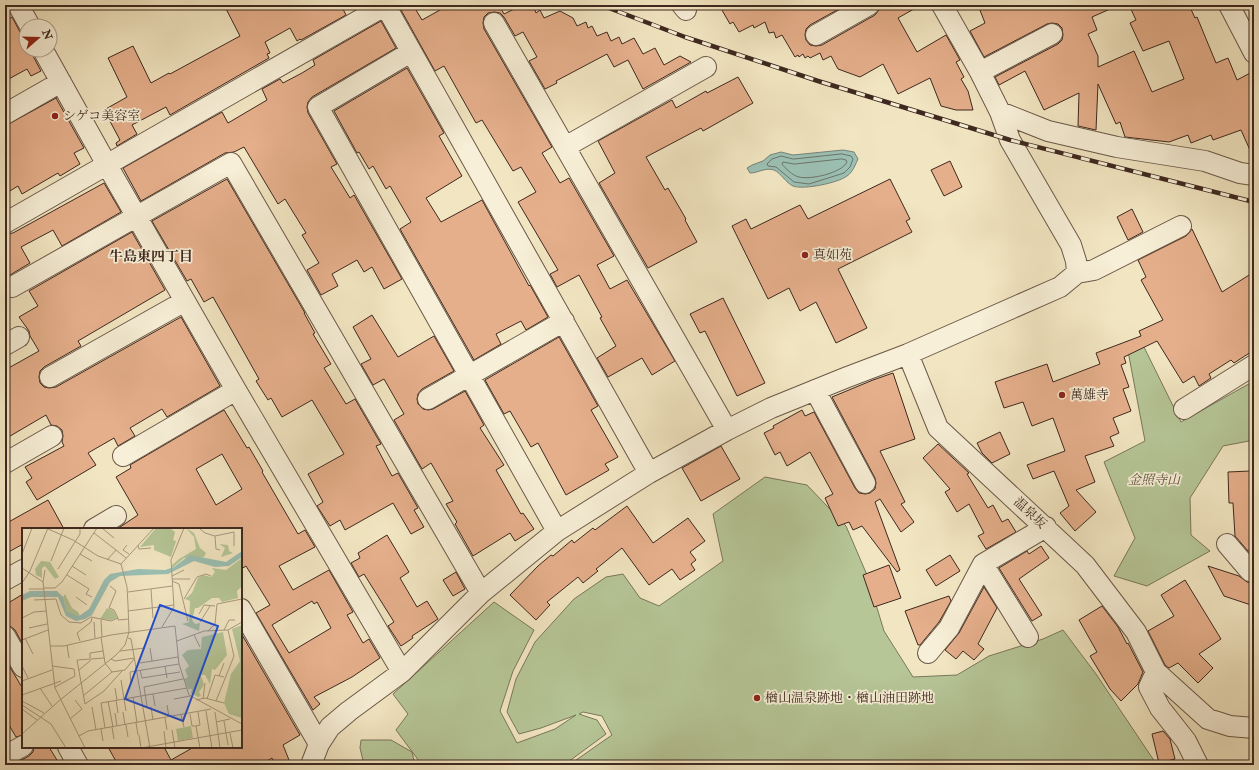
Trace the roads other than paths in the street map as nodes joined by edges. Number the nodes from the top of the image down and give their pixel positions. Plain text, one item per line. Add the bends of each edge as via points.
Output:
1 (18, 5) edge
2 (386, 5) edge
3 (869, 5) edge
4 (942, 5) edge
5 (1229, 5) edge
6 (25, 18) edge
7 (494, 23) dead end
8 (1052, 34) dead end
9 (816, 35) dead end
10 (411, 52) junction
11 (1254, 52) edge
12 (48, 58) edge
13 (706, 66) dead end
14 (980, 72) junction
15 (61, 82) junction
16 (1000, 112) junction
17 (5, 114) edge
18 (565, 146) junction
19 (107, 165) junction
20 (1254, 175) edge
21 (137, 216) junction
22 (5, 223) edge
23 (1181, 226) dead end
24 (1077, 273) junction
25 (12, 287) dead end
26 (185, 301) junction
27 (564, 321) junction
28 (908, 354) junction
29 (1254, 365) edge
30 (469, 374) junction
31 (50, 377) dead end
32 (236, 390) junction
33 (814, 390) junction
34 (428, 399) dead end
35 (1184, 409) dead end
36 (727, 430) junction
37 (52, 436) dead end
38 (123, 456) dead end
39 (5, 464) edge
40 (649, 473) junction
41 (865, 482) dead end
42 (116, 516) dead end
43 (1046, 527) junction
44 (96, 528) edge
45 (557, 531) junction
46 (1227, 544) dead end
47 (983, 564) junction
48 (22, 571) edge
49 (1254, 572) edge
50 (5, 580) edge
51 (481, 593) junction
52 (242, 611) edge
53 (5, 636) edge
54 (1028, 637) dead end
55 (928, 653) dead end
56 (22, 665) edge
57 (402, 672) junction
58 (1156, 672) junction
59 (1254, 728) edge
60 (319, 744) junction
61 (22, 747) edge
62 (69, 748) edge
63 (5, 756) edge
64 (78, 765) edge
65 (311, 765) edge
66 (1198, 765) edge

1 - 6 street
2 - 10 street
2 - 19 street
3 - 9 street
4 - 14 street
5 - 11 street
7 - 18 street
8 - 14 street
10 - 27 street
10 - 30 street via 318,108
12 - 15 street
13 - 18 street
14 - 16 street
15 - 17 street
15 - 19 street
16 - 20 street via 1048,131 1205,161
16 - 24 street via 1010,140 1071,245
18 - 36 street
19 - 21 street
19 - 22 street
21 - 25 street
21 - 26 street
21 - 51 street via 231,163
23 - 24 street via 1094,270
24 - 28 street via 1060,286
26 - 31 street
26 - 32 street
27 - 30 street
27 - 40 street
28 - 33 street
28 - 43 street, 温泉坂 via 938,428
29 - 35 street
30 - 34 street
30 - 45 street
32 - 38 street
32 - 57 street
33 - 36 street
33 - 41 street
36 - 40 street
37 - 39 street
40 - 45 street
42 - 44 street
43 - 47 street
43 - 58 street, 温泉坂 via 1085,565 1136,632
45 - 51 street
46 - 49 street via 1250,571
47 - 54 street
47 - 55 street via 949,628
48 - 50 street
51 - 57 street
52 - 60 street
53 - 56 street
57 - 60 street via 330,727
58 - 59 street via 1208,719 1230,726
58 - 66 street via 1149,687 1160,708 1186,741
60 - 65 street
61 - 63 street
62 - 64 street

